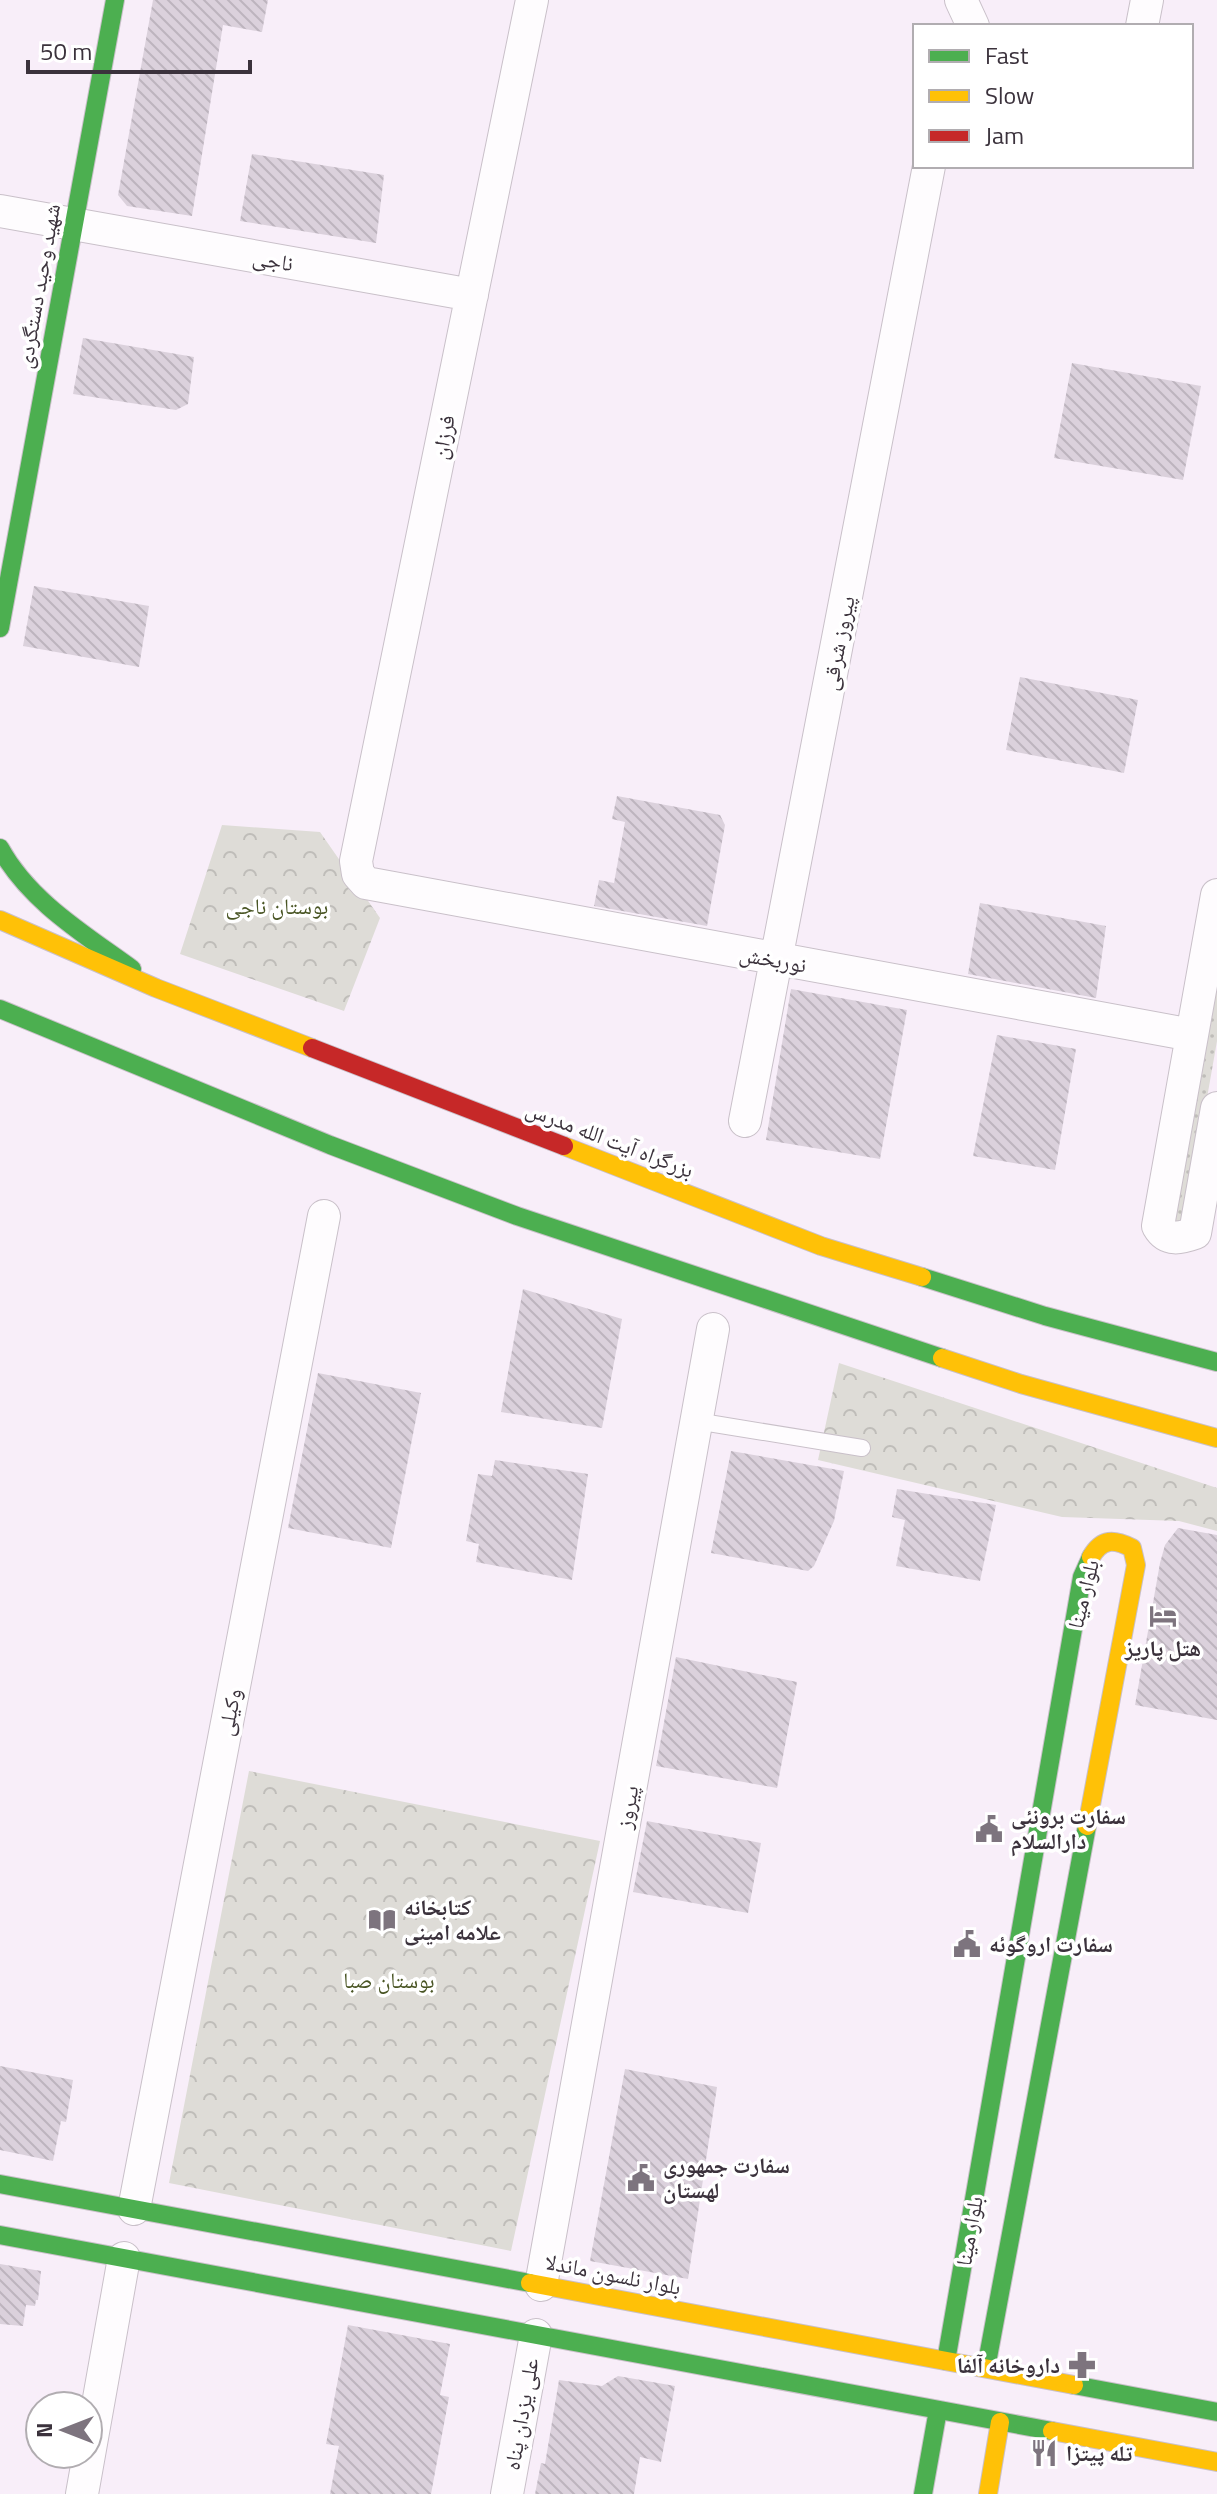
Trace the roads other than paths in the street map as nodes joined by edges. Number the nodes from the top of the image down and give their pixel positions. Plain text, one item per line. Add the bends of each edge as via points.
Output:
1 (115, 0) edge
2 (532, 0) edge
3 (961, 0) edge
4 (1147, 0) edge
5 (955, 24) edge
6 (972, 24) edge
7 (1142, 24) edge
8 (929, 168) edge
9 (0, 211) edge
10 (74, 224) junction
11 (472, 295) junction
12 (0, 628) edge
13 (0, 848) edge
14 (358, 874) joint
15 (1217, 895) edge
16 (0, 920) edge
17 (778, 960) junction
18 (156, 988) junction
19 (0, 1009) edge
20 (1192, 1035) junction
21 (1217, 1108) edge
22 (745, 1121) dead end
23 (324, 1216) dead end
24 (713, 1329) dead end
25 (1217, 1362) edge
26 (696, 1421) junction
27 (1217, 1438) edge
28 (862, 1448) dead end
29 (0, 2184) edge
30 (134, 2209) junction
31 (0, 2235) edge
32 (124, 2258) junction
33 (541, 2285) junction
34 (974, 2322) junction
35 (536, 2335) junction
36 (946, 2361) junction
37 (986, 2368) junction
38 (938, 2410) junction
39 (1217, 2412) edge
40 (1000, 2422) junction
41 (1217, 2462) edge
42 (972, 2480) dead end
43 (931, 2482) edge
44 (988, 2493) edge
45 (82, 2494) edge
46 (507, 2494) edge

1 - 10 main road, شهید وحید دستگردی
2 - 11 street, فرزان
3 - 5 street
3 - 6 street
4 - 7 street
8 - 17 street, پیروز شرقی
9 - 10 street, ناجی
10 - 11 street, ناجی
10 - 12 main road, شهید وحید دستگردی
11 - 14 street, فرزان via 356,861
13 - 18 main road via 31,890
14 - 17 street, نوربخش via 366,883
15 - 20 street
16 - 18 main road, بزرگراه آیت الله مدرس
17 - 20 street, نوربخش
17 - 22 street, پیروز شرقی
18 - 25 main road, بزرگراه آیت الله مدرس via 821,1246 1045,1316
19 - 27 main road via 517,1216 1021,1384
20 - 21 street via 1158,1226 1172,1238 1195,1233
23 - 30 street, وكيلی
24 - 26 street, پیروز
26 - 28 lane
26 - 33 street, پیروز
29 - 30 main road, بلوار نلسون ماندلا
30 - 33 main road, بلوار نلسون ماندلا
31 - 32 main road
32 - 35 main road
32 - 45 street
33 - 36 main road, بلوار نلسون ماندلا via 724,2326
34 - 34 main road, بلوار مینا via 1136,1565 1132,1548 1120,1541 1107,1540 1095,1548 1082,1577
34 - 36 main road, بلوار مینا
34 - 37 main road, بلوار مینا
35 - 38 main road via 719,2362
35 - 46 street, علی یزدان پناه
36 - 37 main road, بلوار نلسون ماندلا
37 - 39 main road, بلوار نلسون ماندلا
38 - 40 main road
38 - 43 main road
40 - 41 main road
40 - 44 main road
42 - 44 main road

